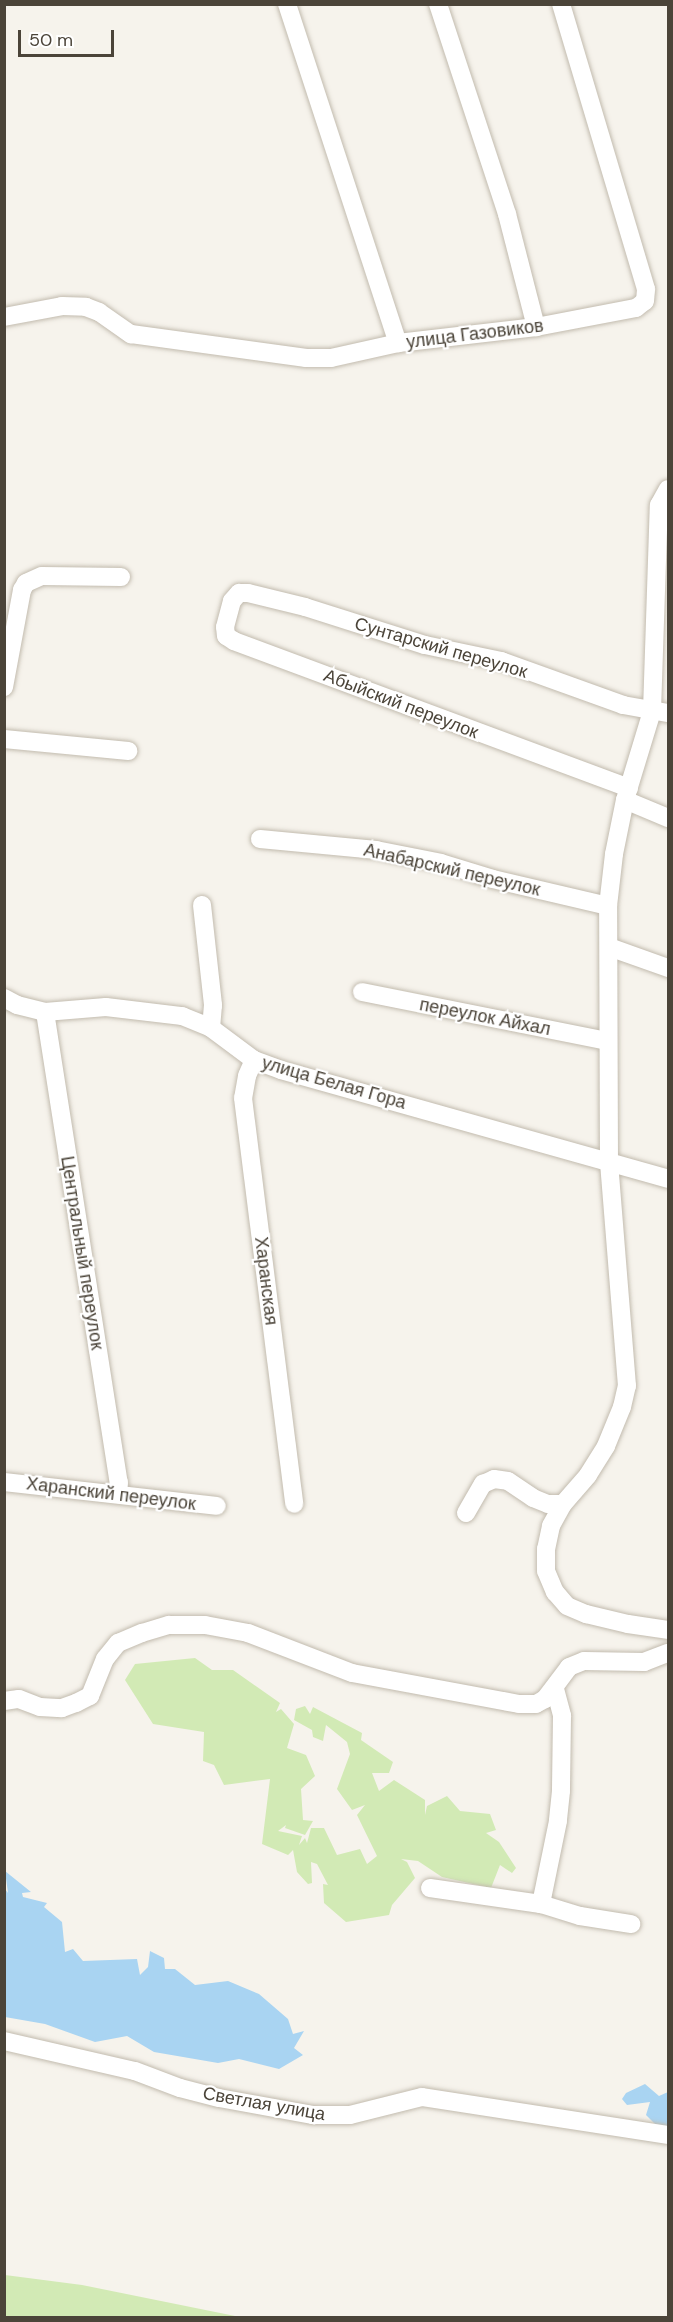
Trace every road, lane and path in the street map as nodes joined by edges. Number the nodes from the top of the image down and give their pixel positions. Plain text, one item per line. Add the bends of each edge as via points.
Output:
1 (287, 4) edge
2 (438, 4) edge
3 (561, 4) edge
4 (4, 317) edge
5 (536, 327) junction
6 (398, 343) junction
7 (669, 489) edge
8 (664, 566) edge
9 (121, 577) dead end
10 (248, 593) joint
11 (10, 627) edge
12 (4, 687) edge
13 (660, 712) edge
14 (4, 739) edge
15 (128, 751) dead end
16 (627, 794) junction
17 (669, 818) edge
18 (260, 839) dead end
19 (202, 905) dead end
20 (608, 906) junction
21 (609, 947) junction
22 (669, 968) edge
23 (362, 992) dead end
24 (4, 998) edge
25 (45, 1012) junction
26 (211, 1028) junction
27 (607, 1041) junction
28 (255, 1060) junction
29 (609, 1161) junction
30 (669, 1179) edge
31 (4, 1482) edge
32 (118, 1494) junction
33 (294, 1504) dead end
34 (563, 1504) junction
35 (216, 1506) dead end
36 (466, 1513) dead end
37 (669, 1630) edge
38 (669, 1653) edge
39 (555, 1689) junction
40 (4, 1701) edge
41 (430, 1888) dead end
42 (541, 1904) junction
43 (631, 1924) dead end
44 (4, 2041) edge
45 (669, 2135) edge

1 - 6 street
2 - 5 street via 514,237
3 - 5 street, улица Газовиков via 646,288 645,301 615,314
4 - 6 street, улица Газовиков via 62,306 86,307 130,334 306,358 331,357
5 - 6 street, улица Газовиков
7 - 8 street via 659,505
8 - 13 street
9 - 11 street via 36,577 22,590
10 - 13 street, Сунтарский переулок via 425,645 501,661 580,692
10 - 16 street, Абыйский переулок via 239,593 227,614 226,636 234,641
11 - 12 street
13 - 16 street
14 - 15 street
16 - 17 street, Абыйский переулок
16 - 20 street
18 - 20 street, Анабарский переулок via 376,850
19 - 26 street via 213,1005
20 - 21 street
21 - 22 street
21 - 27 street
23 - 27 street, переулок Айхал
24 - 25 street, улица Белая Гора
25 - 26 street, улица Белая Гора via 106,1007 140,1009 182,1016
25 - 32 street, Центральный переулок
26 - 28 street, улица Белая Гора
27 - 29 street
28 - 29 street, улица Белая Гора
28 - 33 street, Харанская via 243,1098
29 - 30 street, улица Белая Гора
29 - 34 street via 627,1386 606,1446
31 - 32 street, Харанский переулок
32 - 35 street, Харанский переулок
34 - 36 street via 548,1504 508,1481 494,1479 483,1485
34 - 37 street via 551,1526 546,1549 546,1571 555,1592 567,1606 586,1614
38 - 39 street via 644,1662 584,1661 569,1667
39 - 40 street via 537,1704 519,1704 352,1673 248,1633 205,1625 169,1625 118,1643 105,1659 90,1696 76,1703 62,1708 40,1707 19,1699
39 - 42 street via 562,1716 561,1791
41 - 42 street
42 - 43 street via 580,1916
44 - 45 street, Светлая улица via 135,2071 219,2098 313,2115 350,2115 422,2097

